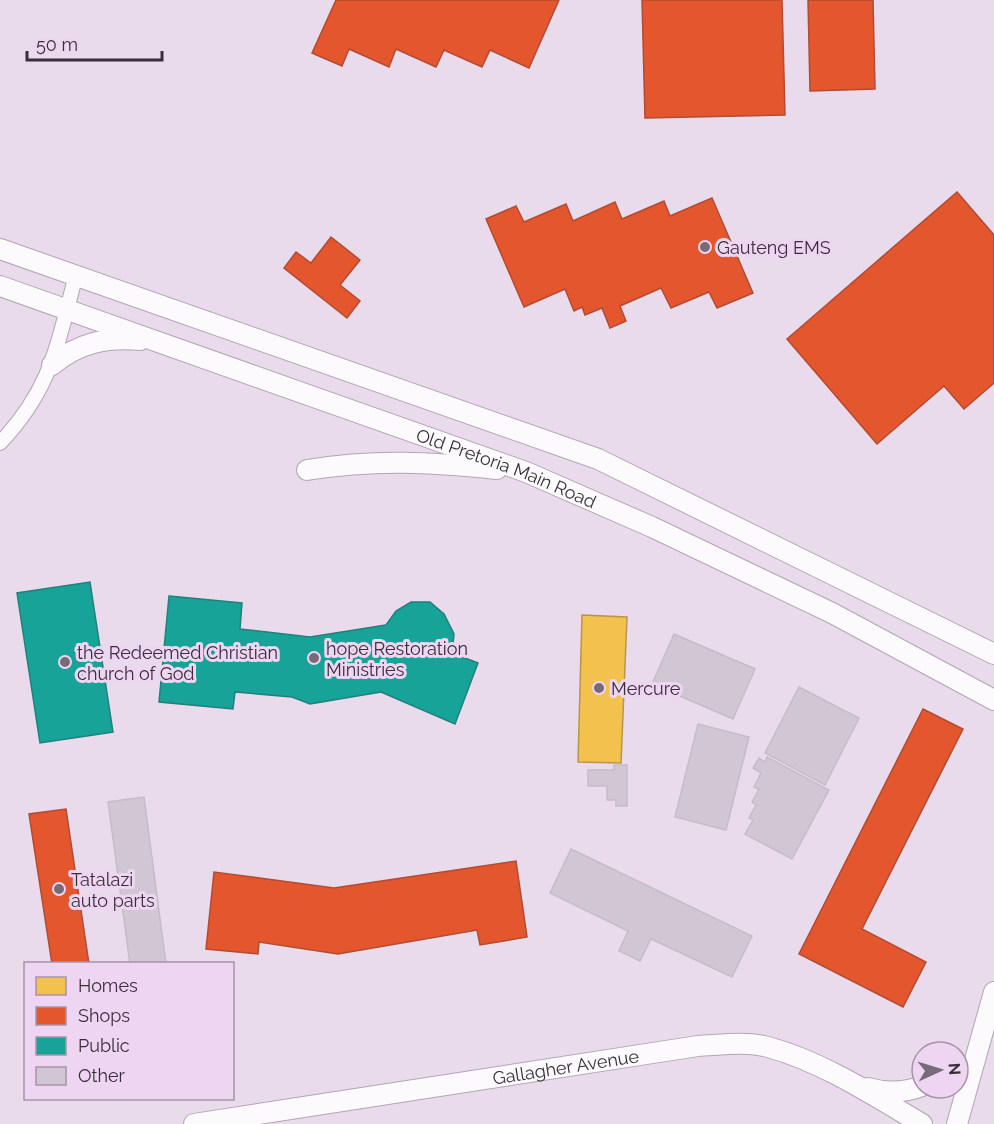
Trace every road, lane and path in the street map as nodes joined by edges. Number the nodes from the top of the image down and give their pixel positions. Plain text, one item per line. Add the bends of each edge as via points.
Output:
1 (0, 249) edge
2 (76, 275) junction
3 (0, 286) edge
4 (67, 308) junction
5 (166, 342) junction
6 (52, 365) junction
7 (0, 443) edge
8 (307, 470) dead end
9 (526, 472) junction
10 (994, 654) edge
11 (994, 700) edge
12 (994, 992) edge
13 (985, 1026) junction
14 (970, 1047) edge
15 (851, 1082) junction
16 (910, 1090) edge
17 (194, 1124) edge
18 (922, 1124) edge
19 (957, 1124) edge

1 - 2 main road, Old Pretoria Main Road
2 - 4 street
2 - 10 main road, Old Pretoria Main Road via 598,459
3 - 4 main road, Old Pretoria Main Road
4 - 5 main road, Old Pretoria Main Road
4 - 6 street
5 - 6 main road via 93,342
5 - 9 main road, Old Pretoria Main Road
6 - 7 street via 32,406
8 - 9 main road via 395,461
9 - 11 main road, Old Pretoria Main Road via 832,613
12 - 13 main road
13 - 14 main road
13 - 19 main road
15 - 16 main road via 879,1091
15 - 17 main road, Gallagher Avenue via 766,1046 718,1045
15 - 18 main road, Gallagher Avenue

